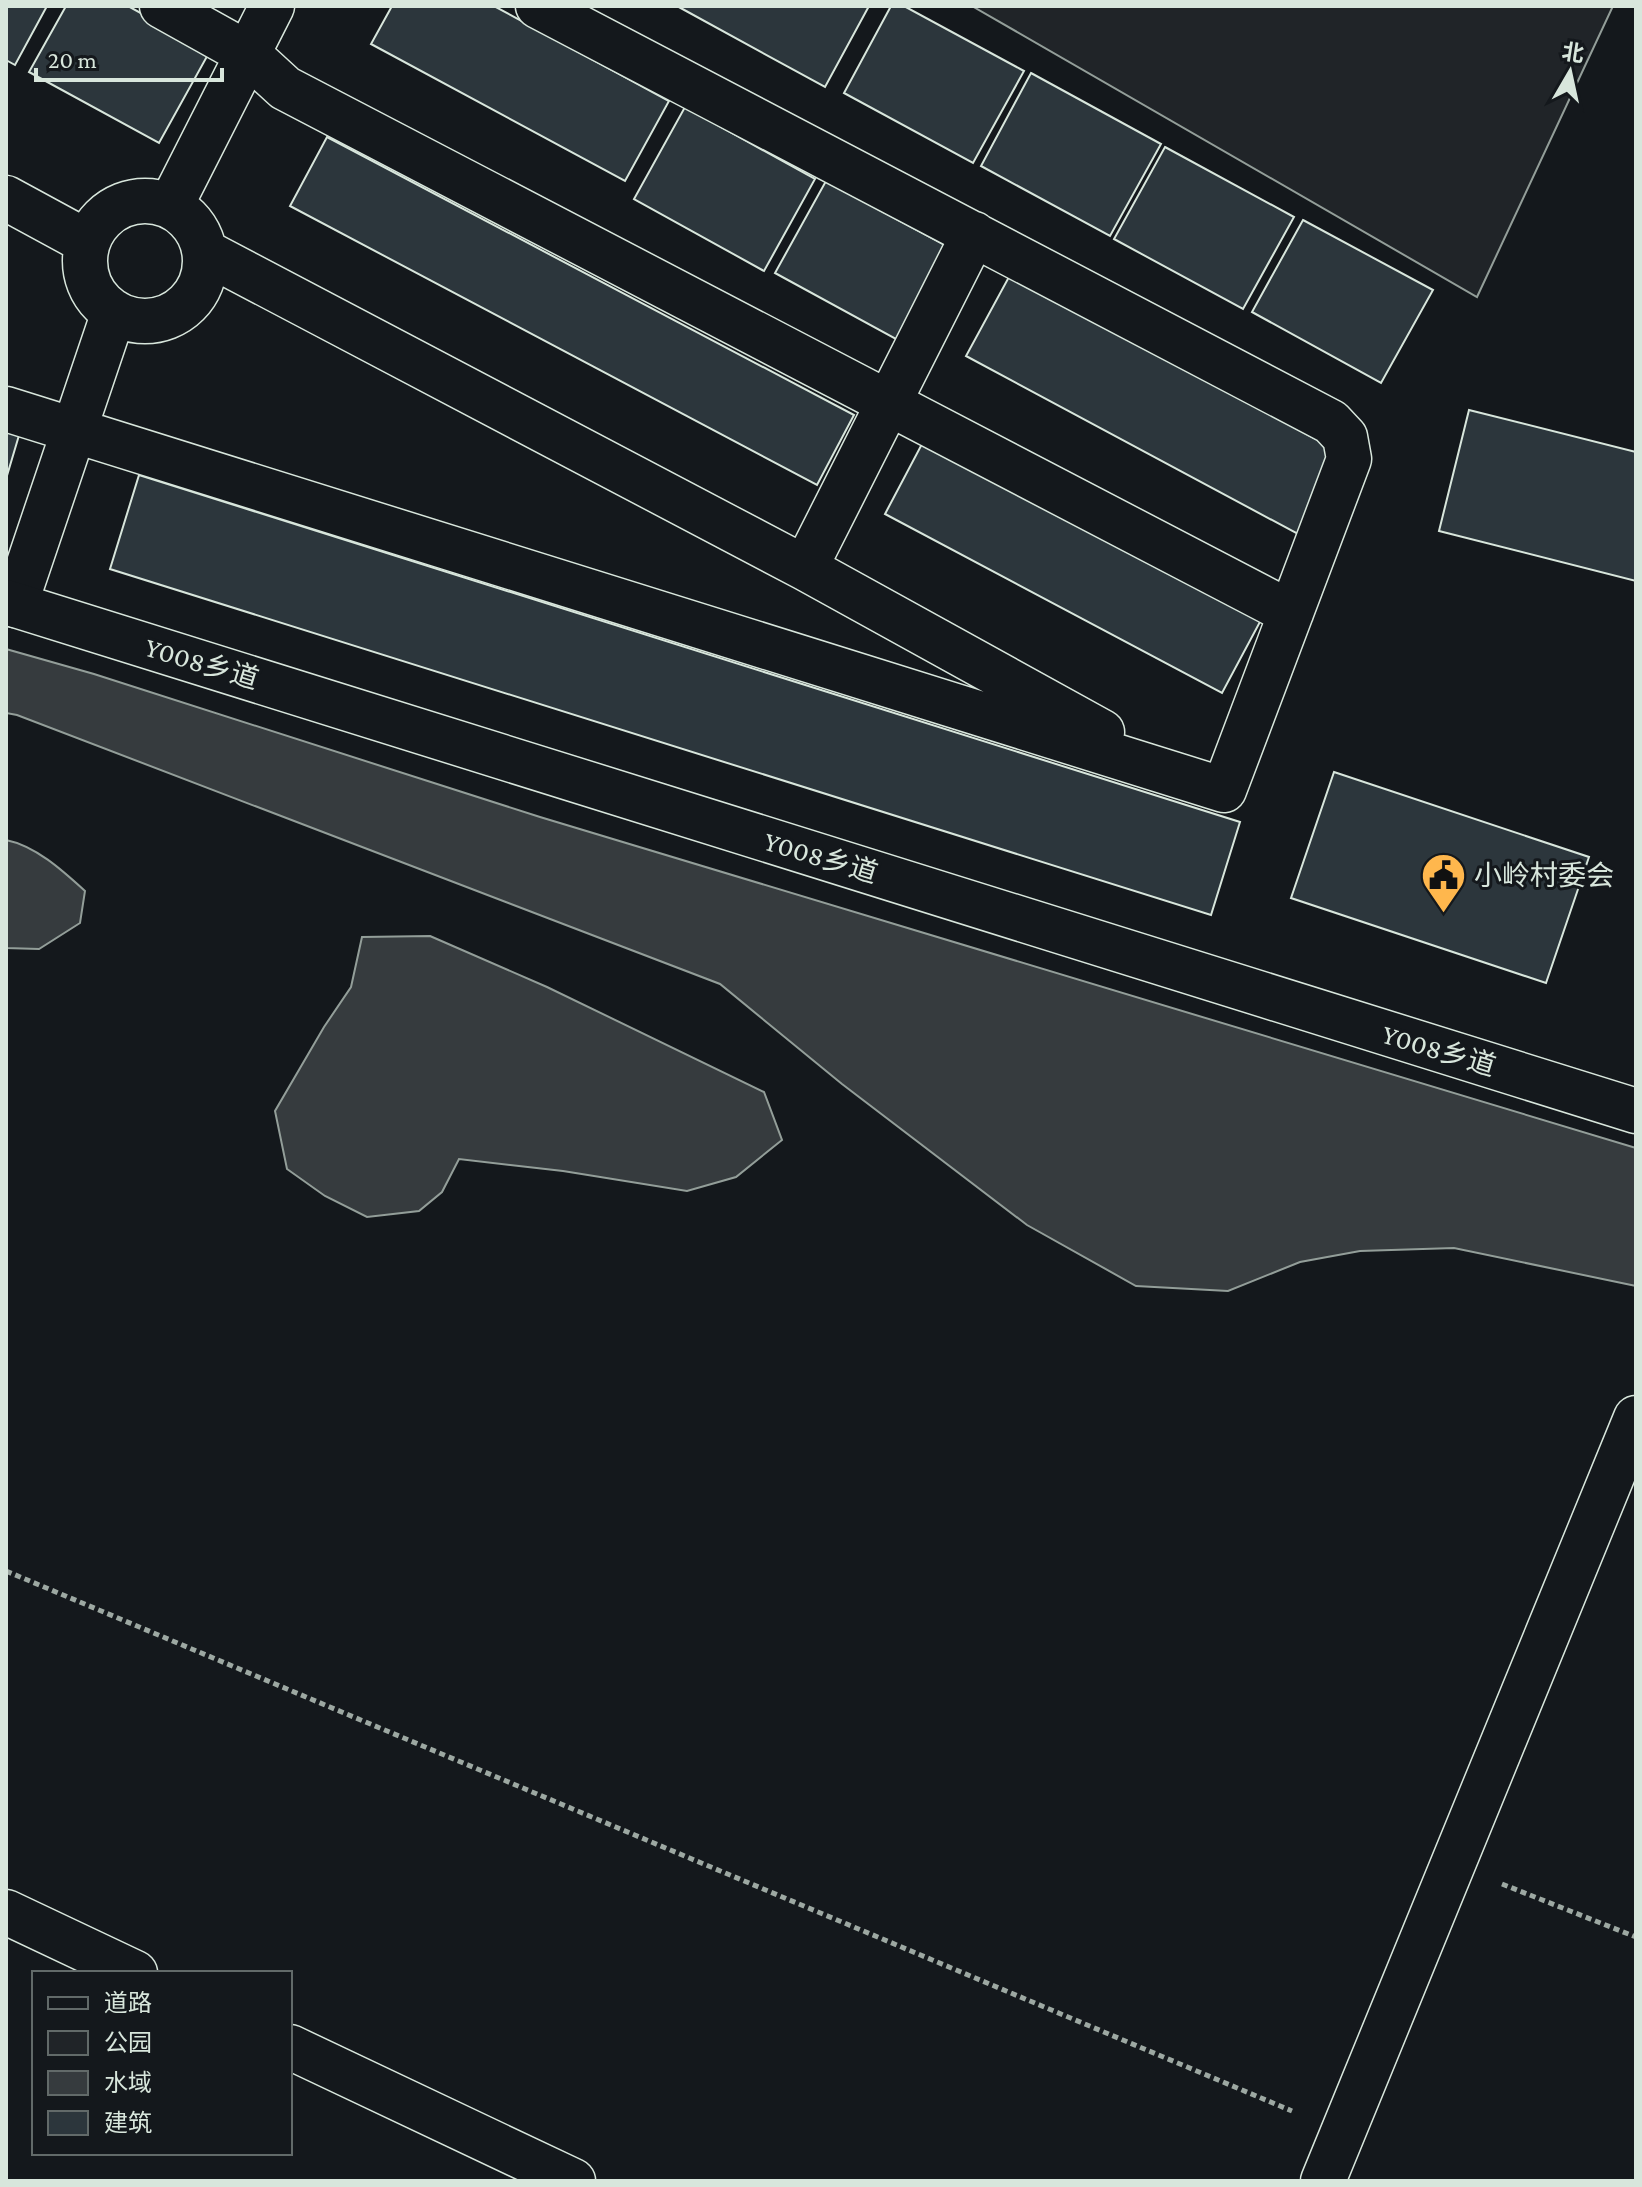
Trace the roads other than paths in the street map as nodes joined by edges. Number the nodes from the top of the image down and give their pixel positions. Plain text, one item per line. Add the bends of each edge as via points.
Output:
1 (162, 6) edge
2 (272, 6) edge
3 (538, 6) edge
4 (248, 54) junction
5 (6, 198) edge
6 (171, 205) junction
7 (974, 234) junction
8 (87, 242) junction
9 (205, 252) junction
10 (114, 312) junction
11 (888, 403) junction
12 (6, 409) edge
13 (74, 430) junction
14 (805, 568) junction
15 (10, 603) edge
16 (1291, 613) junction
17 (1183, 777) junction
18 (1636, 1111) edge
19 (1636, 1418) edge
20 (6, 1912) edge
21 (131, 1971) edge
22 (292, 2048) edge
23 (573, 2181) edge
24 (1323, 2181) edge

1 - 4 street
2 - 4 street
3 - 7 street
4 - 6 street
4 - 11 street via 285,88
5 - 8 street
6 - 8 street via 130,202 97,224
6 - 9 street via 187,217
7 - 11 street
7 - 16 street via 1331,422 1345,437 1349,459
8 - 10 street via 89,282
9 - 10 street via 199,289 171,315 151,320
9 - 14 street
10 - 13 street
11 - 14 street
11 - 16 street
12 - 13 street
13 - 15 street
13 - 17 street
14 - 17 street
15 - 18 street, Y008乡道
16 - 17 street via 1224,790
19 - 24 street
20 - 21 street
22 - 23 street

